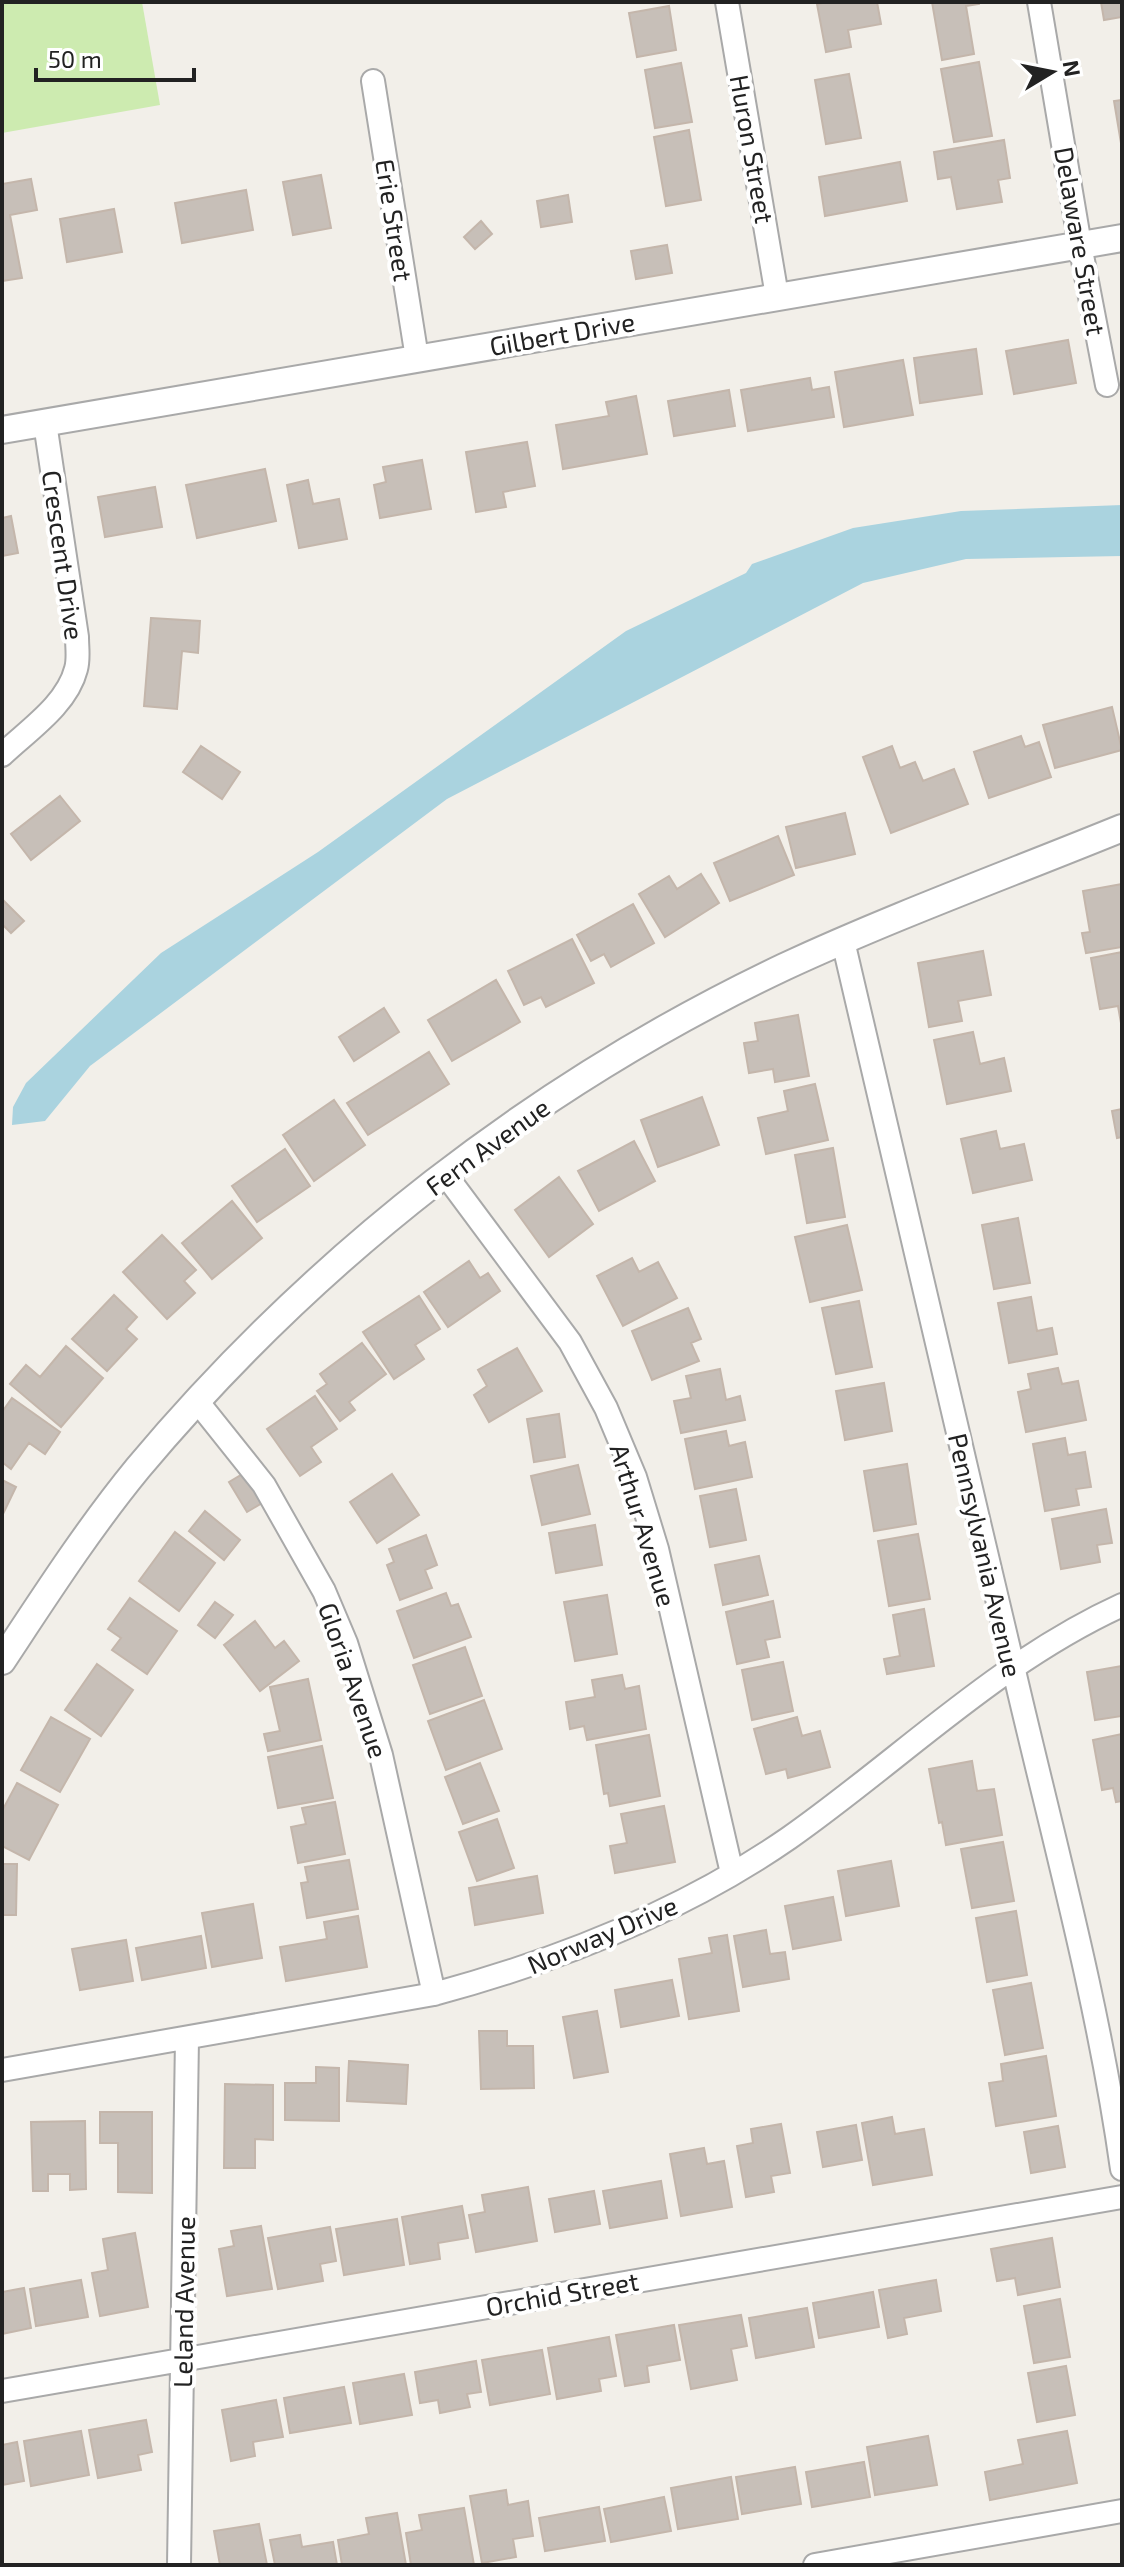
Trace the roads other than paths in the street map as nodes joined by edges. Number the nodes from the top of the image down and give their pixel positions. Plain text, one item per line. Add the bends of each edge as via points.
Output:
1 (727, 2) edge
2 (1039, 2) edge
3 (373, 81) dead end
4 (1122, 238) edge
5 (1080, 245) junction
6 (777, 296) junction
7 (417, 358) junction
8 (1107, 385) dead end
9 (45, 423) junction
10 (2, 430) edge
11 (2, 755) edge
12 (1122, 828) edge
13 (843, 941) junction
14 (445, 1174) junction
15 (197, 1401) junction
16 (1122, 1605) edge
17 (2, 1661) edge
18 (1013, 1667) junction
19 (732, 1873) junction
20 (434, 1994) junction
21 (187, 2038) junction
22 (2, 2070) edge
23 (1122, 2169) edge
24 (1122, 2197) edge
25 (183, 2359) junction
26 (2, 2391) edge
27 (1122, 2511) edge
28 (179, 2565) edge
29 (815, 2565) edge

1 - 6 street, Huron Street
2 - 5 street, Delaware Street
3 - 7 street, Erie Street
4 - 5 street, Gilbert Drive
5 - 6 street, Gilbert Drive
5 - 8 street, Delaware Street
6 - 7 street, Gilbert Drive
7 - 9 street, Gilbert Drive
9 - 10 street, Gilbert Drive
9 - 11 street, Crescent Drive via 78,660 66,692
12 - 13 street, Fern Avenue
13 - 14 street, Fern Avenue via 600,1066
13 - 18 street, Pennsylvania Avenue
14 - 15 street, Fern Avenue via 361,1241
14 - 19 street, Arthur Avenue via 570,1342 635,1477 657,1549
15 - 17 street, Fern Avenue via 69,1559
15 - 20 street, Gloria Avenue via 264,1485 324,1591 346,1643 381,1755
16 - 18 street, Norway Drive
18 - 19 street, Norway Drive via 798,1831
18 - 23 street, Pennsylvania Avenue via 1093,2004
19 - 20 street, Norway Drive via 575,1950
20 - 21 street, Norway Drive
21 - 22 street, Norway Drive
21 - 25 street, Leland Avenue
24 - 25 street, Orchid Street
25 - 26 street, Orchid Street
25 - 28 street, Leland Avenue
27 - 29 street

